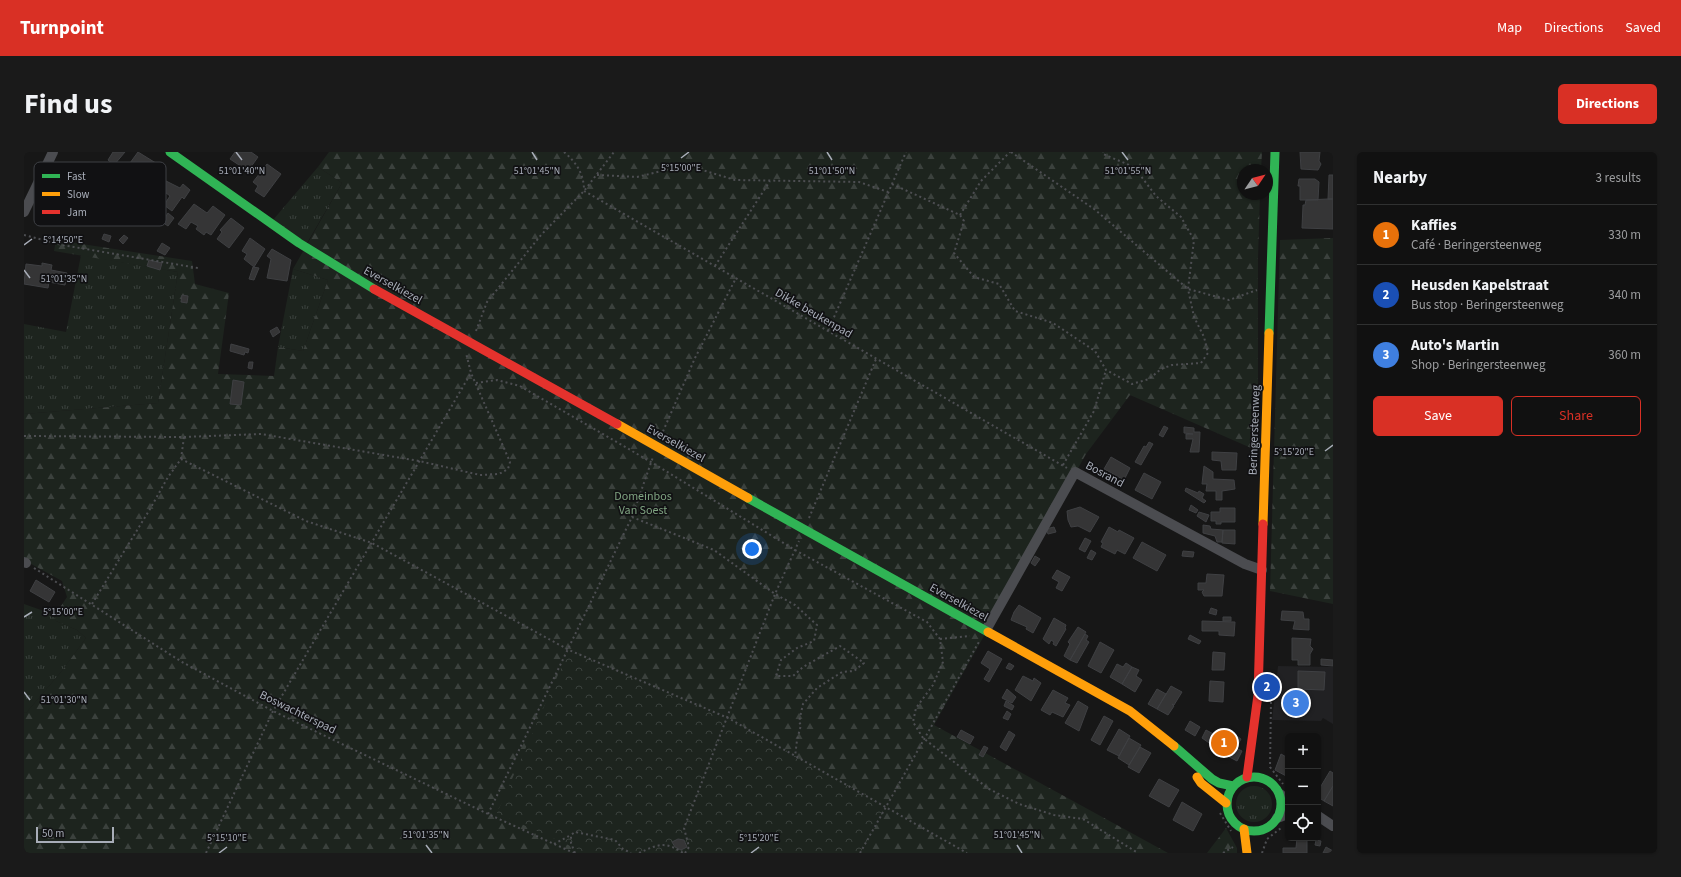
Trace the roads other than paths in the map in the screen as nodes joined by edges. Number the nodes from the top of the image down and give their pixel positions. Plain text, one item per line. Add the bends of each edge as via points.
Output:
1 (53, 152) edge
2 (170, 152) edge
3 (1275, 152) edge
4 (48, 162) edge
5 (34, 191) edge
6 (24, 212) edge
7 (1262, 570) junction
8 (986, 630) junction
9 (1257, 709) junction
10 (1176, 747) junction
11 (1260, 750) dead end
12 (1265, 764) road end
13 (1248, 777) junction
14 (1265, 779) junction
15 (1233, 786) junction
16 (1282, 790) junction
17 (1285, 796) edge
18 (1226, 803) junction
19 (1285, 817) edge
20 (1321, 818) edge
21 (1280, 822) junction
22 (1333, 826) edge
23 (1244, 829) junction
24 (1262, 830) junction
25 (1259, 840) dead end
26 (1247, 853) edge

1 - 4 street
2 - 8 street, Everselkiezel via 299,243 352,276
3 - 7 street, Beringersteenweg
5 - 6 street
7 - 8 street, Bosrand via 1245,564 1075,472
7 - 9 street, Beringersteenweg
8 - 10 street, Everselkiezel via 1130,711
9 - 11 street, Beringersteenweg
9 - 13 street, Beringersteenweg
10 - 15 street, Everselkiezel via 1212,779
10 - 18 street, Everselkiezel via 1201,783
12 - 14 street
13 - 14 street
13 - 15 street
14 - 16 street
15 - 18 street
16 - 17 street
16 - 21 street
18 - 23 street via 1228,814
19 - 21 street
20 - 22 street
21 - 24 street
23 - 24 street
23 - 26 street
24 - 25 street

